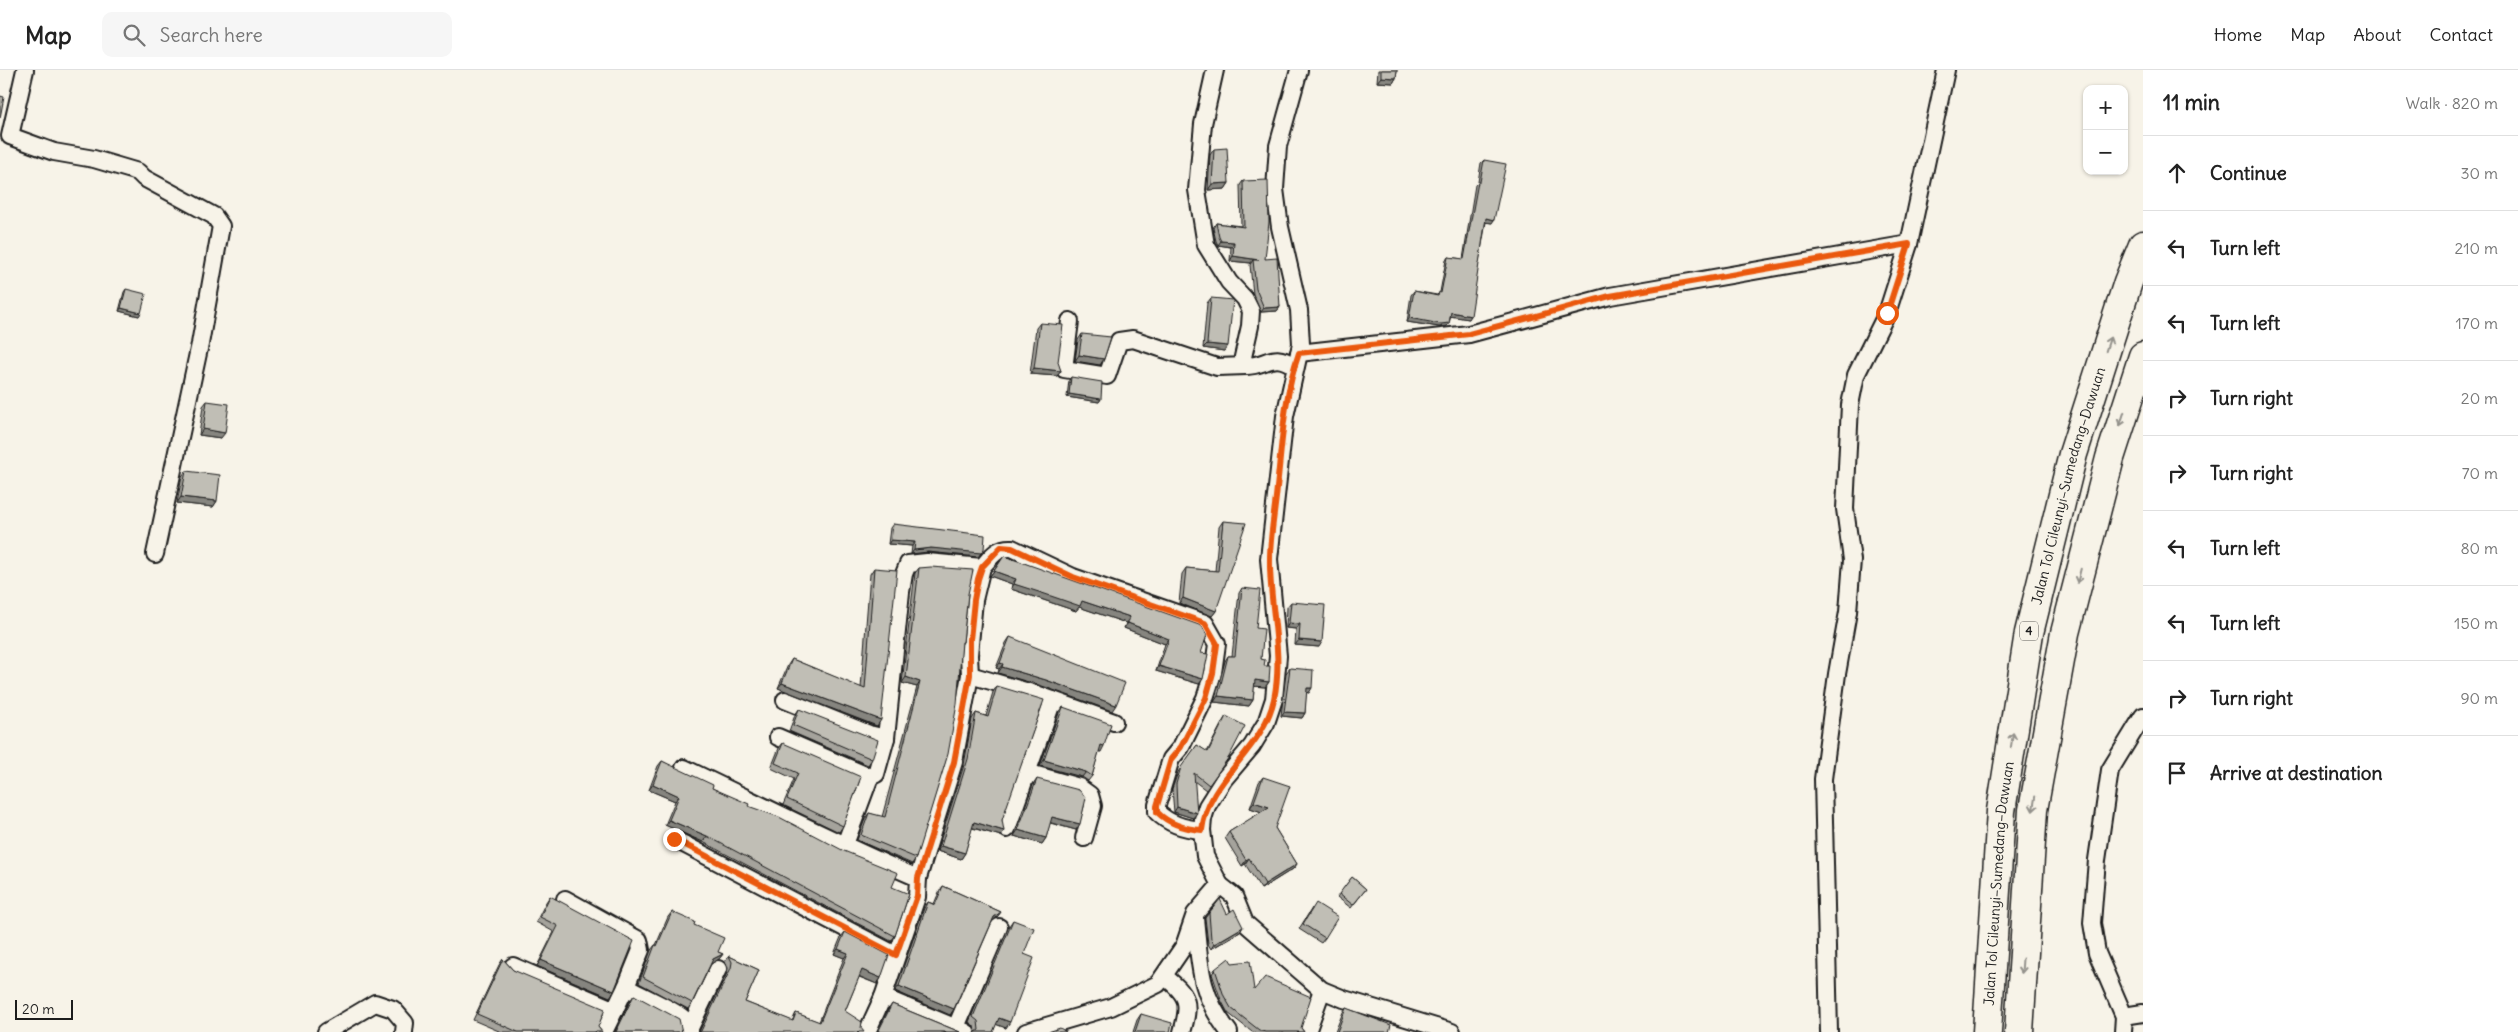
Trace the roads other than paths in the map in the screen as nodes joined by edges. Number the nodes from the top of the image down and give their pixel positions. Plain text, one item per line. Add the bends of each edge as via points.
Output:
1 (25, 70) edge
2 (1214, 70) edge
3 (1299, 70) edge
4 (1946, 70) edge
5 (5, 136) edge
6 (1909, 244) junction
7 (2143, 245) edge
8 (1070, 322) dead end
9 (2143, 356) edge
10 (1296, 360) junction
11 (1246, 366) junction
12 (155, 554) dead end
13 (982, 567) junction
14 (970, 675) junction
15 (785, 700) dead end
16 (1053, 700) junction
17 (2143, 716) edge
18 (1114, 722) dead end
19 (778, 737) dead end
20 (886, 738) junction
21 (684, 768) dead end
22 (1026, 772) junction
23 (870, 777) junction
24 (1007, 830) dead end
25 (1202, 830) junction
26 (1084, 838) dead end
27 (674, 839) dead end
28 (844, 847) junction
29 (918, 878) junction
30 (1220, 885) junction
31 (564, 899) dead end
32 (1195, 914) junction
33 (999, 926) dead end
34 (896, 955) junction
35 (513, 966) dead end
36 (718, 969) dead end
37 (1164, 976) junction
38 (626, 987) junction
39 (1322, 990) junction
40 (883, 997) junction
41 (615, 1010) junction
42 (2143, 1013) edge
43 (2124, 1024) edge
44 (961, 1029) edge
45 (326, 1032) edge
46 (404, 1032) edge
47 (604, 1032) edge
48 (687, 1032) edge
49 (867, 1032) edge
50 (1026, 1032) edge
51 (1182, 1032) edge
52 (1229, 1032) edge
53 (1307, 1032) edge
54 (1452, 1032) edge
55 (1828, 1032) edge
56 (1987, 1032) edge
57 (2019, 1032) edge

1 - 5 street
2 - 11 street via 1203,124 1197,190 1206,245 1251,310 1243,357
3 - 10 street via 1278,146 1275,189 1299,310
4 - 6 street
5 - 12 street via 54,152 138,172 214,216 221,226 200,344
6 - 10 street via 1610,296 1469,334
6 - 55 street via 1887,313 1856,375 1850,405 1846,509 1852,560 1848,612 1823,779
56 -> 7 highway, Jalan Tol Cileunyi–Sumedang–Dawuan / 4 via 2001,811 2029,633 2073,454
8 - 11 street via 1064,369 1107,376 1119,341 1133,339 1217,367
9 -> 57 highway, Jalan Tol Cileunyi–Sumedang–Dawuan via 2110,458 2065,633 2033,810
10 - 11 street via 1272,359
10 - 25 street via 1285,416 1270,560 1278,656 1274,699 1266,723 1252,746 1224,779 1207,806
13 - 14 street via 974,600
13 - 20 street via 927,562 908,564 901,592
13 - 25 street via 1001,547 1012,548 1073,577 1205,623 1217,644 1213,673 1206,698 1181,747 1171,759 1157,806 1157,812 1167,820 1187,829
14 - 16 street
14 - 29 street via 954,762
15 - 20 street
16 - 18 street
16 - 22 street
17 - 43 street via 2110,770 2092,923 2097,953
19 - 23 street
20 - 23 street via 876,774
21 - 28 street
22 - 24 street
22 - 26 street via 1079,787 1090,795 1094,806
23 - 28 street
25 - 30 street via 1205,856
27 - 34 street
28 - 29 street
29 - 34 street via 917,896
30 - 32 street
30 - 39 street via 1234,896 1245,923
31 - 38 street via 639,940 639,958
32 - 37 street via 1184,946
32 - 52 street via 1207,997
33 - 44 street
34 - 40 street
35 - 41 street
36 - 48 street
37 - 50 street via 1158,984 1111,1007
37 - 51 street via 1181,989 1187,1004
38 - 41 street
38 - 48 street via 642,998 681,1015 686,1021
39 - 53 street
39 - 54 street
40 - 44 street
40 - 49 street
41 - 47 street
42 - 43 street
45 - 46 street via 375,1003 393,1009 405,1023

